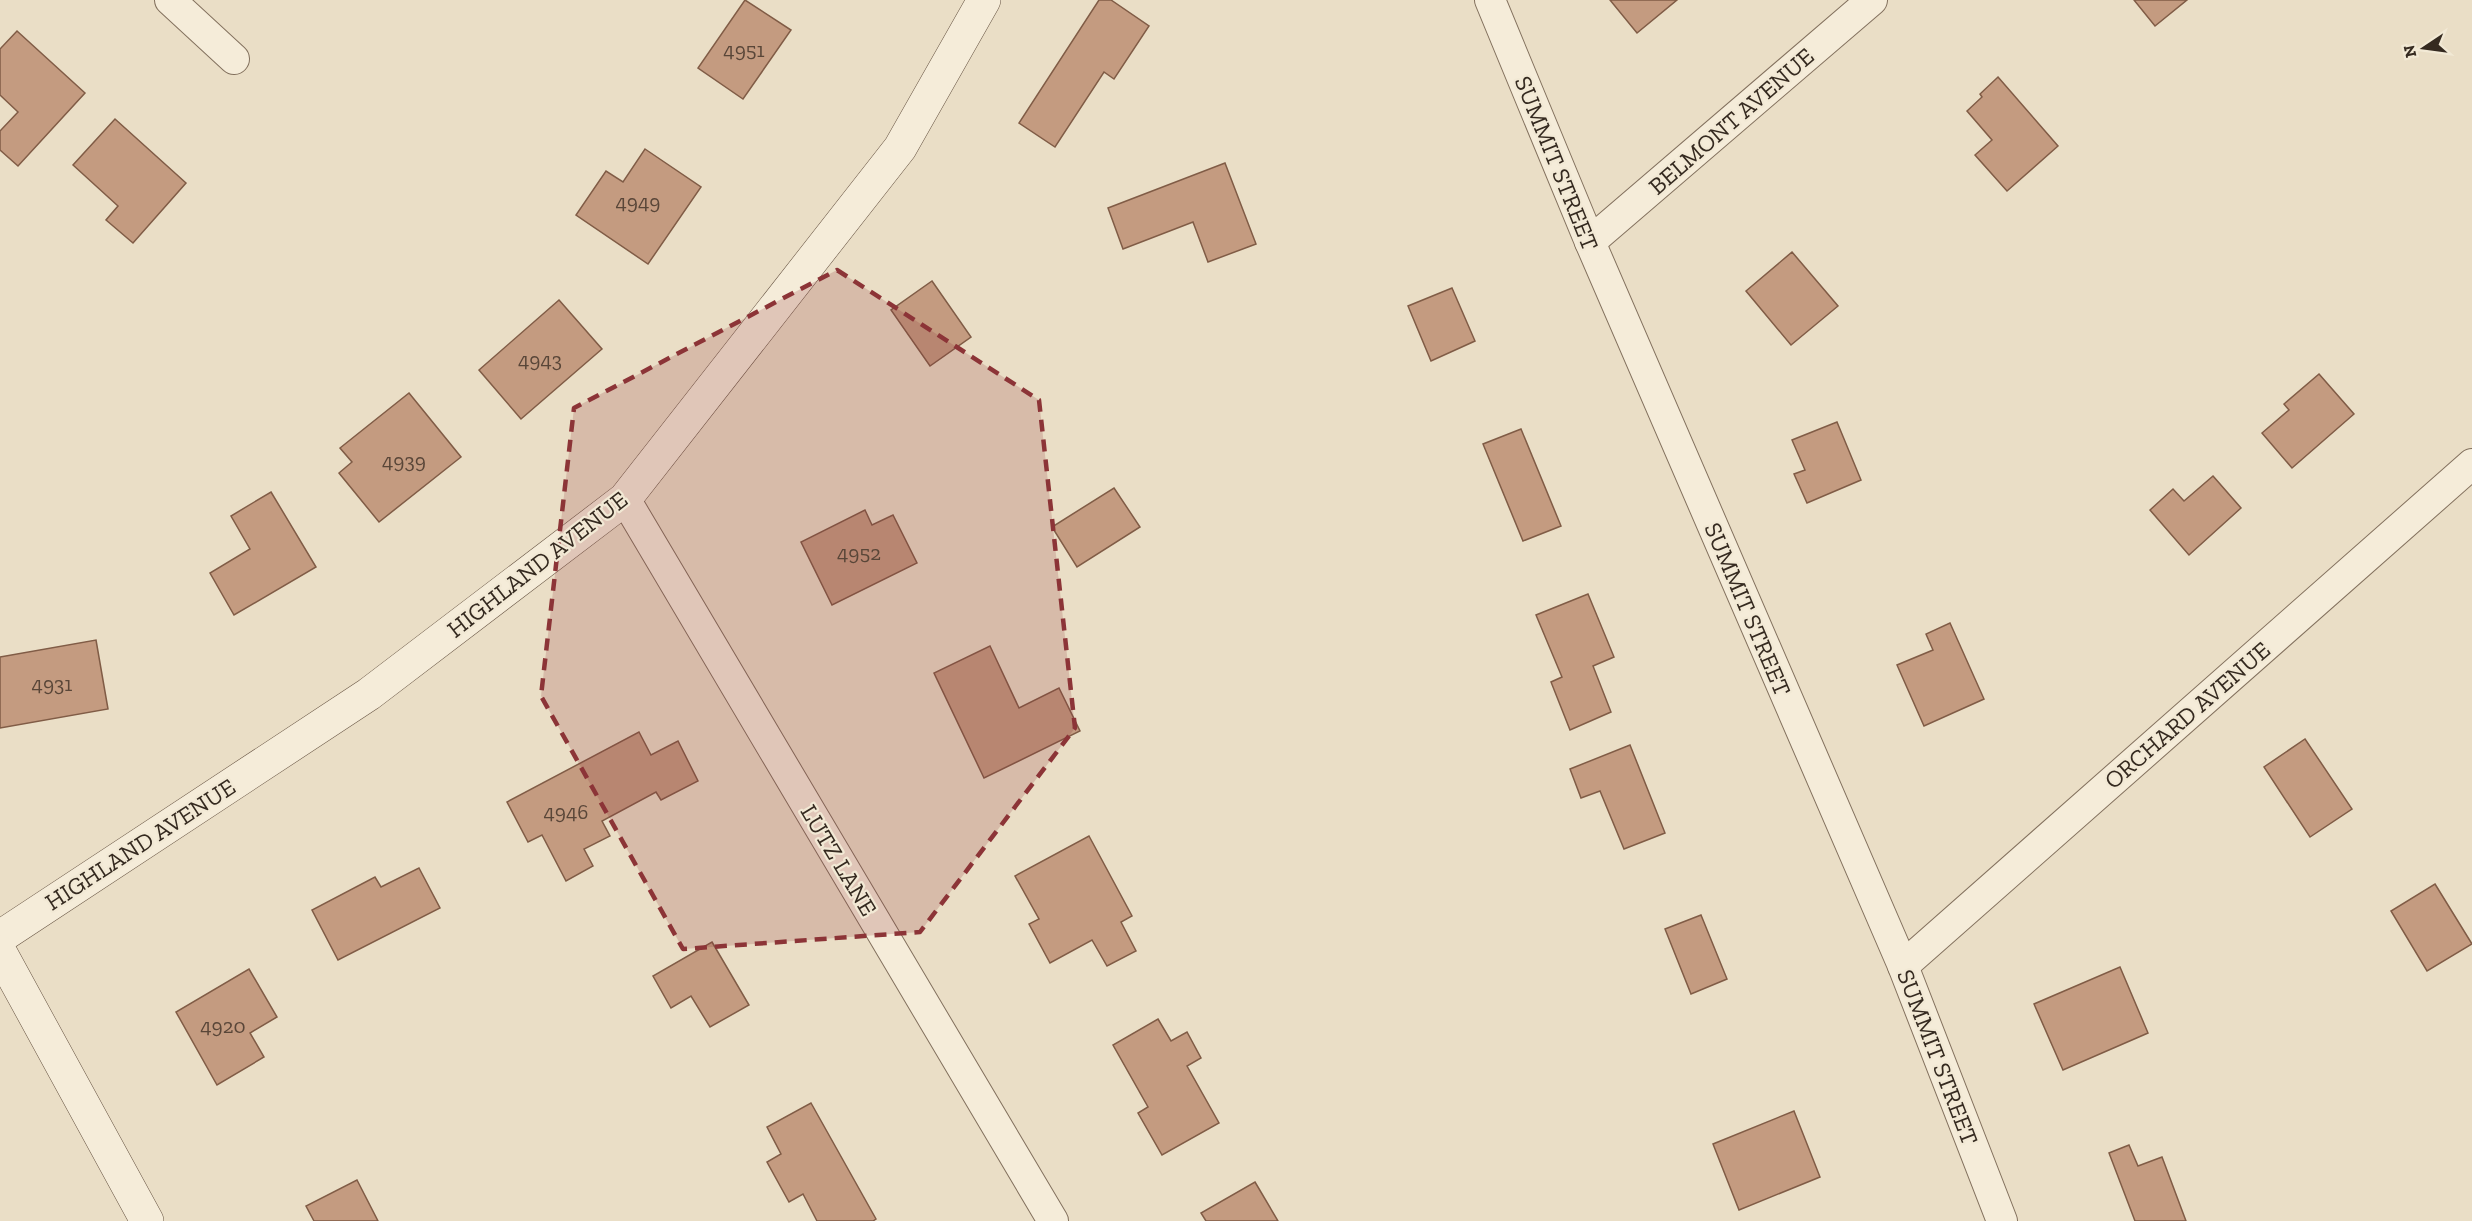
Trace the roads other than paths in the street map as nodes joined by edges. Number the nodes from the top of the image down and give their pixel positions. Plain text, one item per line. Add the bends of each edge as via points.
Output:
1 (170, 0) edge
2 (984, 0) edge
3 (1490, 0) edge
4 (1872, 0) edge
5 (234, 59) dead end
6 (1590, 242) junction
7 (2472, 464) edge
8 (625, 499) junction
9 (0, 937) edge
10 (0, 952) edge
11 (1903, 966) junction
12 (147, 1221) edge
13 (1053, 1221) edge
14 (2002, 1221) edge

1 - 5 street
2 - 8 street, HIGHLAND AVENUE via 900,148
3 - 6 street, SUMMIT STREET
4 - 6 street, BELMONT AVENUE
6 - 11 street, SUMMIT STREET
7 - 11 street, ORCHARD AVENUE
8 - 9 street, HIGHLAND AVENUE via 369,694
8 - 13 street, LUTZ LANE
10 - 12 street
11 - 14 street, SUMMIT STREET

